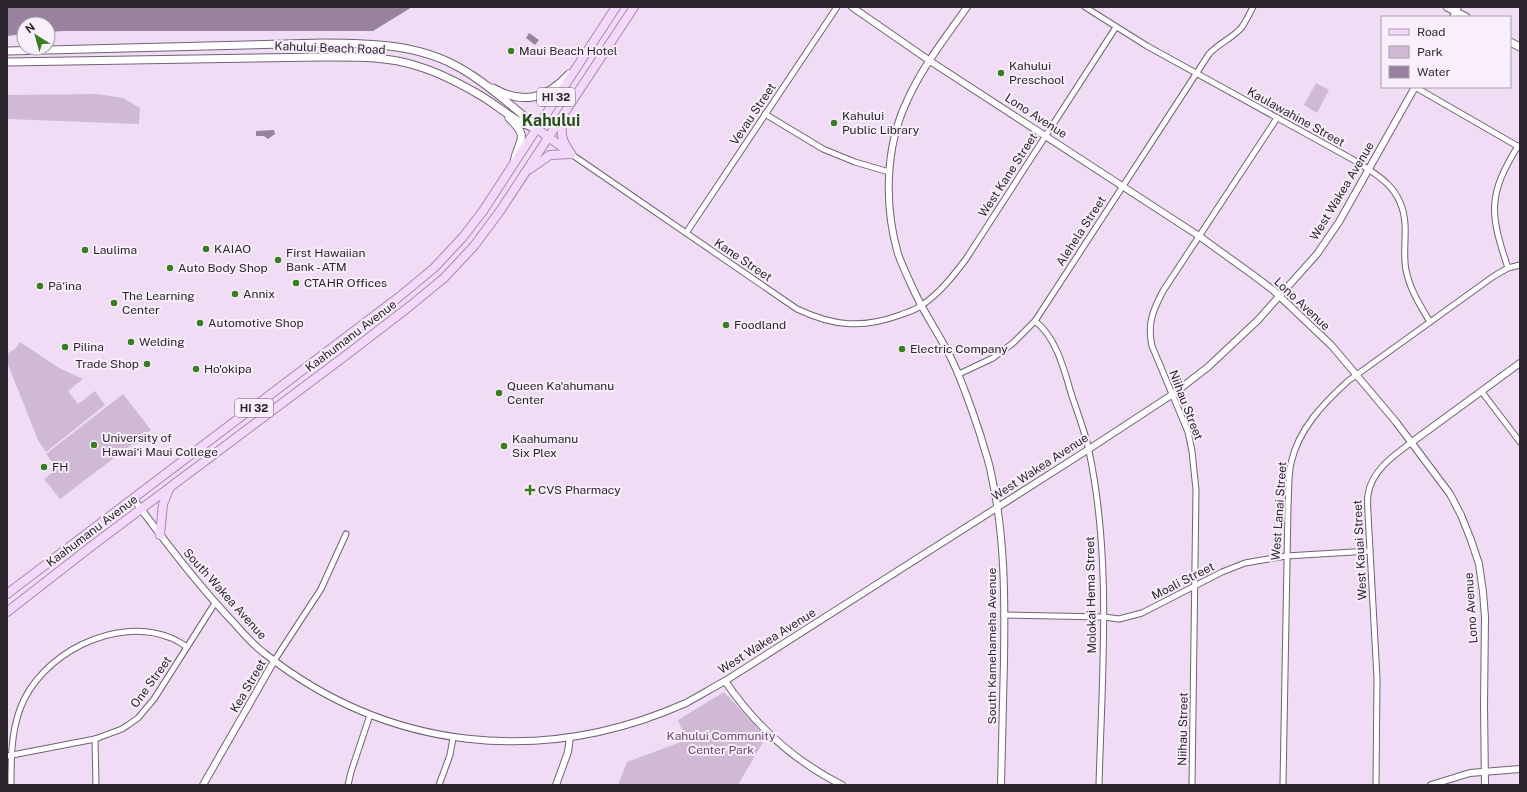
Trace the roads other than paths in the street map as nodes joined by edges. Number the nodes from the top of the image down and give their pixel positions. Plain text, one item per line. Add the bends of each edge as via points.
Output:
1 (634, 7) edge
2 (837, 7) edge
3 (852, 7) edge
4 (967, 7) edge
5 (1085, 7) edge
6 (1253, 7) edge
7 (1447, 7) edge
8 (615, 8) edge
9 (1456, 12) edge
10 (627, 17) junction
11 (1116, 27) junction
12 (1511, 42) edge
13 (1520, 47) edge
14 (164, 48) junction
15 (7, 51) edge
16 (430, 55) junction
17 (162, 59) junction
18 (930, 61) junction
19 (7, 62) edge
20 (576, 67) junction
21 (425, 68) junction
22 (1196, 73) junction
23 (476, 79) junction
24 (1414, 88) edge
25 (1417, 88) edge
26 (496, 106) junction
27 (564, 113) junction
28 (765, 114) junction
29 (1277, 118) junction
30 (536, 128) junction
31 (1046, 136) junction
32 (549, 137) junction
33 (1519, 147) edge
34 (571, 154) junction
35 (514, 163) junction
36 (1369, 169) junction
37 (889, 172) junction
38 (524, 174) junction
39 (1122, 186) junction
40 (686, 233) junction
41 (1199, 236) junction
42 (1520, 265) edge
43 (1508, 268) junction
44 (1280, 297) junction
45 (922, 306) junction
46 (1035, 321) junction
47 (1430, 322) junction
48 (340, 343) junction
49 (349, 353) junction
50 (1520, 363) edge
51 (959, 374) junction
52 (1357, 376) junction
53 (1482, 392) junction
54 (1173, 394) junction
55 (1412, 442) junction
56 (1520, 442) edge
57 (1089, 450) junction
58 (169, 488) junction
59 (133, 498) junction
60 (997, 508) junction
61 (141, 509) junction
62 (346, 534) dead end
63 (160, 535) junction
64 (1370, 551) junction
65 (1286, 556) junction
66 (1196, 586) junction
67 (7, 594) edge
68 (215, 603) junction
69 (7, 612) edge
70 (1004, 615) junction
71 (1104, 617) junction
72 (187, 647) junction
73 (274, 661) junction
74 (725, 681) junction
75 (370, 716) junction
76 (570, 737) junction
77 (453, 738) junction
78 (95, 739) junction
79 (9, 755) edge
80 (1520, 769) edge
81 (1485, 771) junction
82 (11, 785) edge
83 (96, 785) edge
84 (203, 785) edge
85 (348, 785) edge
86 (439, 785) edge
87 (556, 785) edge
88 (842, 785) edge
89 (1001, 785) edge
90 (1100, 785) edge
91 (1192, 785) edge
92 (1283, 785) edge
93 (1376, 785) edge
94 (1431, 785) edge
95 (1485, 785) edge

1 - 10 main road, Kaahumanu Avenue / HI 32
2 - 28 street, Vevau Street
3 - 18 street, Lono Avenue
4 - 18 street, South Kamehameha Avenue
5 - 11 street, Kaulawahine Street
6 - 22 street, Alehela Street via 1242,27 1215,47
7 - 9 main road
8 - 10 main road
8 - 20 main road, Kaahumanu Avenue / HI 32
10 - 27 main road, Kaahumanu Avenue / HI 32
11 - 22 street, Kaulawahine Street
11 - 31 street, West Kane Street
12 - 13 main road
14 - 15 main road, Kahului Beach Road
14 - 16 main road, Kahului Beach Road via 364,43 402,47
14 - 17 main road
16 - 21 main road
16 - 23 main road, Kahului Beach Road via 460,68
17 - 19 main road, Kahului Beach Road
17 - 21 main road, Kahului Beach Road via 362,57 398,61
18 - 31 street, Lono Avenue
18 - 37 street, South Kamehameha Avenue via 906,101 898,122
20 - 23 main road via 554,88 531,98 506,94
20 - 30 main road, Kaahumanu Avenue / HI 32
21 - 26 main road, Kahului Beach Road via 455,81
22 - 29 street, Kaulawahine Street
22 - 39 street, Alehela Street
23 - 30 main road, Kahului Beach Road
24 - 36 street, West Wakea Avenue
25 - 33 street
26 - 30 main road, Kahului Beach Road via 526,126
26 - 35 main road via 518,126 522,134
27 - 32 main road, Kaahumanu Avenue / HI 32
27 - 34 main road via 561,136
28 - 37 street via 823,149
28 - 40 street, Vevau Street
29 - 36 street, Kaulawahine Street
29 - 41 street, Niihau Street
30 - 32 main road
30 - 35 main road, Kaahumanu Avenue / HI 32
31 - 39 street, Lono Avenue
31 - 45 street, West Kane Street via 960,267 941,290
32 - 34 main road
32 - 38 main road, Kaahumanu Avenue / HI 32
33 - 43 street via 1500,179 1494,211 1495,225
34 - 38 main road via 550,155
34 - 40 street, Kane Street
35 - 48 main road, Kaahumanu Avenue / HI 32 via 483,212 434,268
36 - 44 street, West Wakea Avenue via 1339,222 1317,254
36 - 47 street, Kaulawahine Street via 1384,180 1395,193 1401,206 1405,224 1408,278 1416,299
37 - 45 street, South Kamehameha Avenue via 890,212 898,254
38 - 49 main road, Kaahumanu Avenue / HI 32 via 474,246 444,278
39 - 41 street, Lono Avenue
39 - 46 street, Alehela Street
40 - 45 street, Kane Street via 788,303 823,320 871,324
41 - 44 street, Lono Avenue
41 - 54 street, Niihau Street via 1163,291 1151,317 1152,346
42 - 43 street, West Lanai Street
43 - 47 street, West Lanai Street
44 - 52 street, Lono Avenue via 1332,346
44 - 54 street, West Wakea Avenue via 1208,368
45 - 51 street, South Kamehameha Avenue
46 - 51 street, Alehela Street via 993,358
46 - 57 street, Molokai Hema Street via 1053,344 1067,378
47 - 52 street, West Lanai Street
48 - 49 main road
48 - 59 main road, Kaahumanu Avenue / HI 32
49 - 58 main road, Kaahumanu Avenue / HI 32
50 - 53 street, West Kauai Street
51 - 60 street, South Kamehameha Avenue via 991,471
52 - 55 street, Lono Avenue
52 - 65 street, West Lanai Street via 1317,412 1297,445 1291,464
53 - 55 street, West Kauai Street
53 - 56 street
54 - 57 street, West Wakea Avenue
54 - 66 street, Niihau Street via 1188,432 1195,468
55 - 64 street, West Kauai Street via 1390,459 1372,481 1368,494
55 - 81 street, Lono Avenue via 1456,505 1472,540 1479,564 1485,617
57 - 60 street, West Wakea Avenue
57 - 71 street, Molokai Hema Street via 1103,551
58 - 61 main road, Kaahumanu Avenue / HI 32
58 - 63 main road via 163,504
59 - 61 street, South Wakea Avenue
59 - 67 main road, Kaahumanu Avenue / HI 32
60 - 70 street, South Kamehameha Avenue via 1003,554
60 - 74 street, West Wakea Avenue
61 - 63 street, South Wakea Avenue
61 - 69 main road, Kaahumanu Avenue / HI 32
62 - 73 street, Kea Street via 321,589
63 - 68 street, South Wakea Avenue
64 - 65 street, Moali Street
64 - 93 street, West Kauai Street via 1377,678
65 - 66 street, Moali Street via 1246,563
65 - 92 street, West Lanai Street
66 - 71 street, Moali Street via 1134,616 1119,619
66 - 91 street, Niihau Street
68 - 72 street, One Street
68 - 73 street, South Wakea Avenue via 246,637
70 - 71 street, Moali Street
70 - 89 street, South Kamehameha Avenue
71 - 90 street, Molokai Hema Street
72 - 78 street, One Street via 154,699 138,718 122,729
72 - 79 street via 162,635 126,632 88,641 63,655 36,682 20,708
73 - 75 street, South Wakea Avenue via 314,689
73 - 84 street, Kea Street
74 - 76 street, West Wakea Avenue via 685,703 648,717 618,727
74 - 88 street via 756,721 782,746 812,768
75 - 77 street, South Wakea Avenue
75 - 85 street
76 - 77 street, South Wakea Avenue via 532,741
76 - 87 street via 568,752
77 - 86 street
78 - 79 street, One Street
78 - 83 street
79 - 82 street
80 - 81 street
81 - 94 street
81 - 95 street, Lono Avenue

